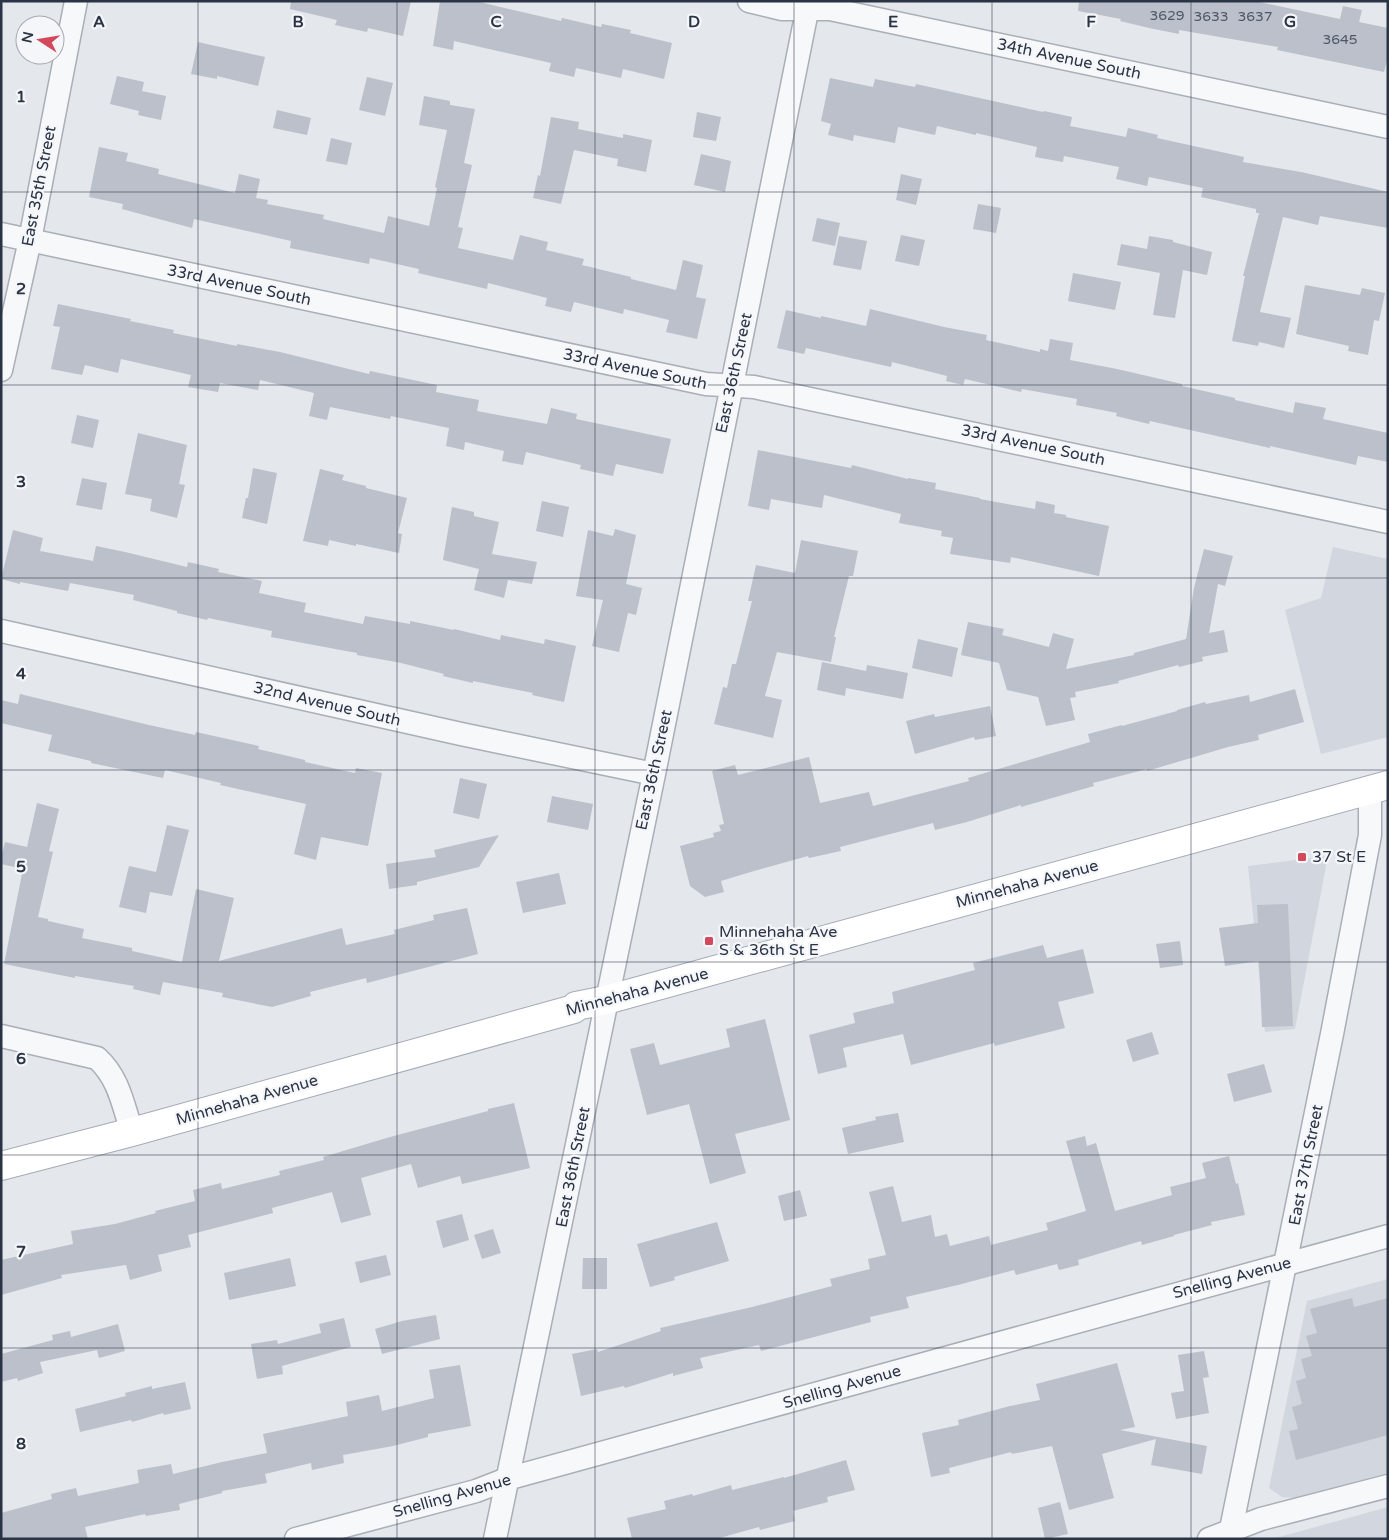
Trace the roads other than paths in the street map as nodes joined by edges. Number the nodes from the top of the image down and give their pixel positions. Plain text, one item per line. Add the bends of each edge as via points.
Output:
1 (76, 1) edge
2 (749, 1) edge
3 (808, 5) edge
4 (1388, 127) edge
5 (1, 234) edge
6 (30, 240) junction
7 (1, 370) edge
8 (731, 386) junction
9 (1388, 522) edge
10 (1, 632) edge
11 (654, 774) junction
12 (1379, 787) edge
13 (606, 1000) junction
14 (1, 1036) edge
15 (132, 1132) junction
16 (1, 1166) edge
17 (1388, 1236) edge
18 (1286, 1264) junction
19 (507, 1479) junction
20 (1388, 1486) edge
21 (1230, 1535) edge
22 (296, 1539) edge
23 (495, 1539) edge
24 (1209, 1539) edge

1 - 6 street, East 35th Street
2 - 3 street, 34th Avenue South via 782,9
3 - 4 street, 34th Avenue South
3 - 8 street, East 36th Street
5 - 6 street, 33rd Avenue South
6 - 7 street, East 35th Street
6 - 8 street, 33rd Avenue South via 706,384
8 - 9 street, 33rd Avenue South via 754,387
8 - 11 street, East 36th Street
10 - 11 street, 32nd Avenue South
11 - 13 street, East 36th Street
12 - 13 main road, Minnehaha Avenue
12 - 18 street, East 37th Street
13 - 15 main road, Minnehaha Avenue
13 - 19 street, East 36th Street
14 - 15 street via 97,1058 116,1082
15 - 16 main road, Minnehaha Avenue
17 - 18 street, Snelling Avenue
18 - 19 street, Snelling Avenue
18 - 21 street, East 37th Street
19 - 22 street, Snelling Avenue via 476,1491
19 - 23 street, East 36th Street
20 - 21 street via 1261,1519
21 - 24 street

